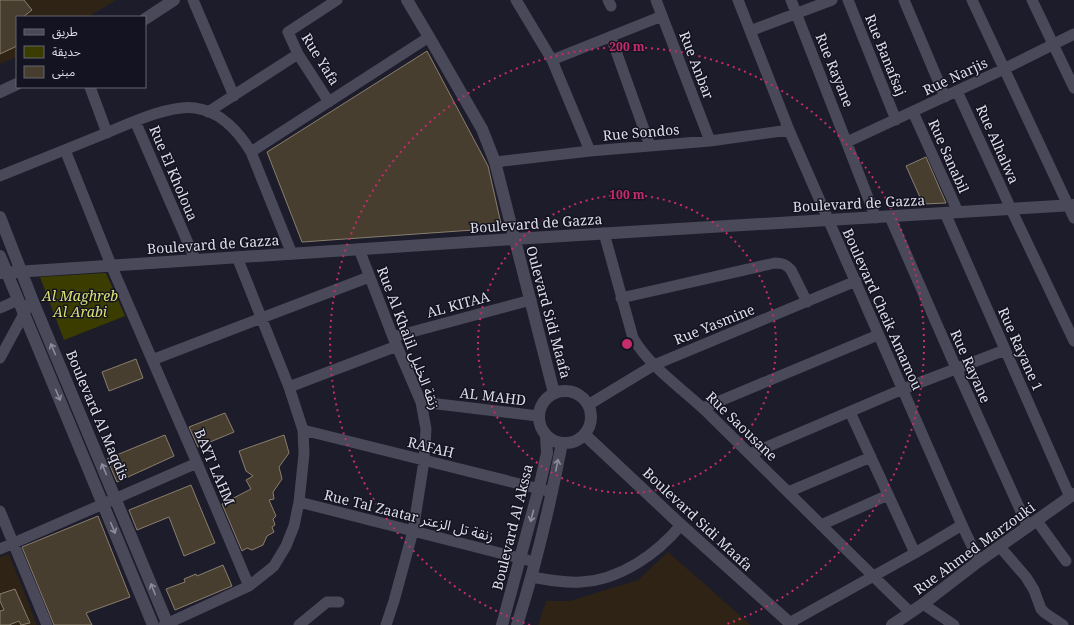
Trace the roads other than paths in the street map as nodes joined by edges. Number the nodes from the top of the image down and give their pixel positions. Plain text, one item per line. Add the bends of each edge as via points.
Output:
1 (174, 0) edge
2 (193, 0) edge
3 (337, 0) edge
4 (406, 0) edge
5 (516, 0) edge
6 (656, 0) edge
7 (738, 0) edge
8 (791, 0) edge
9 (832, 0) edge
10 (848, 0) edge
11 (904, 0) edge
12 (972, 0) edge
13 (1032, 0) edge
14 (796, 13) junction
15 (662, 16) junction
16 (146, 18) edge
17 (750, 31) junction
18 (1074, 34) edge
19 (429, 37) junction
20 (610, 37) junction
21 (1053, 44) junction
22 (298, 54) junction
23 (552, 60) junction
24 (1004, 69) junction
25 (16, 84) edge
26 (90, 88) edge
27 (1074, 88) edge
28 (957, 91) junction
29 (0, 92) edge
30 (234, 96) junction
31 (945, 97) junction
32 (329, 102) junction
33 (208, 112) junction
34 (913, 112) junction
35 (896, 120) junction
36 (136, 121) junction
37 (789, 130) junction
38 (107, 133) junction
39 (710, 141) junction
40 (847, 142) junction
41 (650, 146) junction
42 (66, 150) junction
43 (590, 151) junction
44 (251, 152) junction
45 (495, 162) junction
46 (0, 176) edge
47 (1071, 206) edge
48 (1011, 209) junction
49 (958, 212) junction
50 (945, 213) junction
51 (0, 217) edge
52 (890, 217) junction
53 (876, 218) junction
54 (1074, 218) edge
55 (828, 220) junction
56 (604, 234) junction
57 (514, 239) junction
58 (359, 249) junction
59 (292, 254) junction
60 (0, 256) edge
61 (237, 257) junction
62 (195, 259) junction
63 (111, 265) junction
64 (21, 271) junction
65 (4, 273) edge
66 (369, 277) junction
67 (856, 280) junction
68 (621, 298) junction
69 (32, 299) junction
70 (18, 300) junction
71 (531, 300) junction
72 (806, 302) junction
73 (0, 308) edge
74 (24, 314) junction
75 (261, 319) junction
76 (878, 335) junction
77 (1074, 341) edge
78 (395, 342) junction
79 (1005, 350) junction
80 (0, 358) edge
81 (152, 360) junction
82 (654, 365) junction
83 (956, 368) junction
84 (289, 387) junction
85 (903, 389) junction
86 (554, 393) junction
87 (421, 402) junction
88 (588, 405) junction
89 (703, 408) junction
90 (850, 412) junction
91 (538, 416) junction
92 (303, 430) junction
93 (585, 435) junction
94 (546, 436) junction
95 (562, 443) junction
96 (750, 454) junction
97 (871, 457) junction
98 (424, 461) junction
99 (197, 463) junction
100 (539, 488) junction
101 (552, 492) junction
102 (788, 492) junction
103 (888, 495) junction
104 (1072, 496) edge
105 (116, 497) junction
106 (299, 502) junction
107 (103, 503) junction
108 (0, 511) edge
109 (1032, 524) junction
110 (681, 525) junction
111 (821, 525) junction
112 (962, 525) junction
113 (413, 531) junction
114 (13, 543) junction
115 (1000, 547) junction
116 (0, 549) edge
117 (915, 553) junction
118 (521, 558) junction
119 (979, 560) junction
120 (1066, 561) dead end
121 (535, 562) junction
122 (873, 576) junction
123 (532, 577) junction
124 (248, 586) junction
125 (339, 602) dead end
126 (923, 604) junction
127 (910, 612) junction
128 (790, 624) edge
129 (47, 625) edge
130 (153, 625) edge
131 (166, 625) edge
132 (299, 625) edge
133 (386, 625) edge
134 (502, 625) edge
135 (517, 625) edge
136 (892, 625) edge
137 (954, 625) edge
138 (1063, 625) edge

1 - 16 street
2 - 30 street
3 - 22 street, Rue Yafa via 288,32
4 - 19 street, Oulevard Sidi Maafa
5 - 23 street
6 - 15 street, Rue Anbar
7 - 17 street, Boulevard Cheik Amamou
8 - 14 street, Rue Rayane
9 - 14 street
10 - 35 street, Rue Banafsaj
11 - 31 street
12 - 24 street
13 - 21 street
14 - 17 street
14 - 40 street, Rue Rayane
15 - 20 street
15 - 39 street, Rue Anbar
17 - 37 street, Boulevard Cheik Amamou
18 - 21 street, Rue Narjis
19 - 32 street
19 - 45 street, Oulevard Sidi Maafa via 482,129
20 - 23 street
20 - 41 street
21 - 24 street, Rue Narjis
21 - 27 street
22 - 30 street
22 - 32 street, Rue Yafa
23 - 43 street
24 - 28 street, Rue Narjis
24 - 47 street
25 - 29 street
26 - 38 street
28 - 31 street, Rue Narjis
28 - 48 street, Rue Alhalwa
30 - 33 street
31 - 34 street, Rue Narjis
32 - 44 street
33 - 36 street via 183,107
33 - 44 street via 232,127
34 - 35 street, Rue Narjis
34 - 49 street, Rue Sanabil
35 - 40 street, Rue Narjis
36 - 38 street
36 - 62 street, Rue El Kholoua
37 - 39 street, Rue Sondos
37 - 55 street, Boulevard Cheik Amamou
38 - 42 street
39 - 41 street, Rue Sondos
40 - 53 street, Rue Rayane
41 - 43 street, Rue Sondos
42 - 46 street
42 - 63 street, BAYT LAHM
43 - 45 street, Rue Sondos
44 - 59 street
45 - 57 street, Oulevard Sidi Maafa
47 - 48 street, Boulevard de Gazza
47 - 54 street
48 - 49 street, Boulevard de Gazza
48 - 77 street, Rue Alhalwa
49 - 50 street, Boulevard de Gazza
50 - 52 street, Boulevard de Gazza
50 - 79 street, Rue Rayane 1
51 - 64 street, Boulevard Al Maqdis
52 - 53 street, Boulevard de Gazza
52 - 83 street, Rue Rayane
53 - 55 street, Boulevard de Gazza
55 - 56 street, Boulevard de Gazza
55 - 67 street, Boulevard Cheik Amamou
56 - 57 street, Boulevard de Gazza
56 - 68 street, Rue Saousane
57 - 58 street, Boulevard de Gazza
57 - 71 street, Oulevard Sidi Maafa
58 - 59 street, Boulevard de Gazza
58 - 66 street, Rue Al Khalil زنقة الخليل
59 - 61 street, Boulevard de Gazza
60 - 65 street, Boulevard Al Maqdis
61 - 62 street, Boulevard de Gazza
61 - 75 street
62 - 63 street, Boulevard de Gazza
63 - 64 street, Boulevard de Gazza
63 - 81 street, BAYT LAHM
64 - 65 street, Boulevard de Gazza
64 - 69 street, Boulevard Al Maqdis
65 - 70 street, Boulevard Al Maqdis
66 - 75 street
66 - 78 street, Rue Al Khalil زنقة الخليل
67 - 72 street, Rue Yasmine
67 - 76 street, Boulevard Cheik Amamou
68 - 72 street via 780,263 791,270
68 - 82 street, Rue Saousane via 633,338
69 - 74 street
105 -> 69 street, Boulevard Al Maqdis
70 - 73 street
70 - 74 street, Boulevard Al Maqdis
71 - 78 street, AL KITAA
71 - 86 street, Oulevard Sidi Maafa
72 - 82 street, Rue Yasmine
74 - 80 street
74 -> 107 street, Boulevard Al Maqdis
75 - 81 street
75 - 84 street
76 - 85 street, Boulevard Cheik Amamou
76 - 89 street
78 - 84 street, AL KITAA
78 - 87 street, Rue Al Khalil زنقة الخليل
79 - 83 street
79 - 104 street, Rue Rayane 1
81 - 99 street, BAYT LAHM
82 - 88 street, Rue Yasmine
82 - 89 street, Rue Saousane
83 - 85 street
83 - 109 street, Rue Rayane
84 - 92 street
85 - 90 street
85 - 112 street, Boulevard Cheik Amamou
86 - 88 street via 573,392
86 - 91 street via 543,402
87 - 91 street, AL MAHD
87 - 98 street, Rue Al Khalil زنقة الخليل via 426,429
88 - 93 street via 591,418 590,427
89 - 96 street, Rue Saousane
90 - 96 street
90 - 97 street
91 - 94 street via 539,425
92 - 98 street, RAFAH
92 - 106 street via 304,454
93 - 95 street via 576,441
93 - 110 street, Boulevard Sidi Maafa
94 - 95 street
94 - 100 street, Boulevard Al Akssa via 547,453
101 -> 95 street
96 - 102 street, Rue Saousane
97 - 102 street
97 - 103 street
98 - 100 street, RAFAH
98 - 113 street, Rue Al Khalil زنقة الخليل
99 - 105 street
99 - 124 street, BAYT LAHM
100 - 101 street, RAFAH
100 -> 118 street, Boulevard Al Akssa
101 - 121 street
102 - 111 street, Rue Saousane
103 - 111 street
103 - 117 street
104 - 109 street, Rue Ahmed Marzouki
105 - 107 street
131 -> 105 street, Boulevard Al Maqdis
106 - 113 street, Rue Tal Zaatar زنقة تل الزعتر
106 - 124 street via 294,526 283,552 268,571
107 - 114 street
107 -> 130 street, Boulevard Al Maqdis
108 - 114 street
109 - 115 street, Rue Ahmed Marzouki
109 - 120 street, Rue Rayane
110 - 123 street via 645,558 610,576 592,581 572,582
110 - 128 street, Boulevard Sidi Maafa
111 - 122 street, Rue Saousane
112 - 117 street
112 - 119 street, Boulevard Cheik Amamou
113 - 118 street, Rue Tal Zaatar زنقة تل الزعتر
113 - 133 street, Rue Al Khalil زنقة الخليل
114 - 116 street
114 - 129 street
115 - 119 street, Rue Ahmed Marzouki
115 - 138 street via 1026,577 1041,609
117 - 122 street
118 - 121 street, Rue Tal Zaatar زنقة تل الزعتر
118 - 134 street, Boulevard Al Akssa
119 - 126 street, Rue Ahmed Marzouki
121 - 123 street
122 - 127 street, Rue Saousane
122 - 128 street
123 - 135 street
124 - 131 street
125 - 132 street via 327,602
126 - 127 street, Rue Ahmed Marzouki
126 - 137 street
127 - 136 street, Rue Ahmed Marzouki

